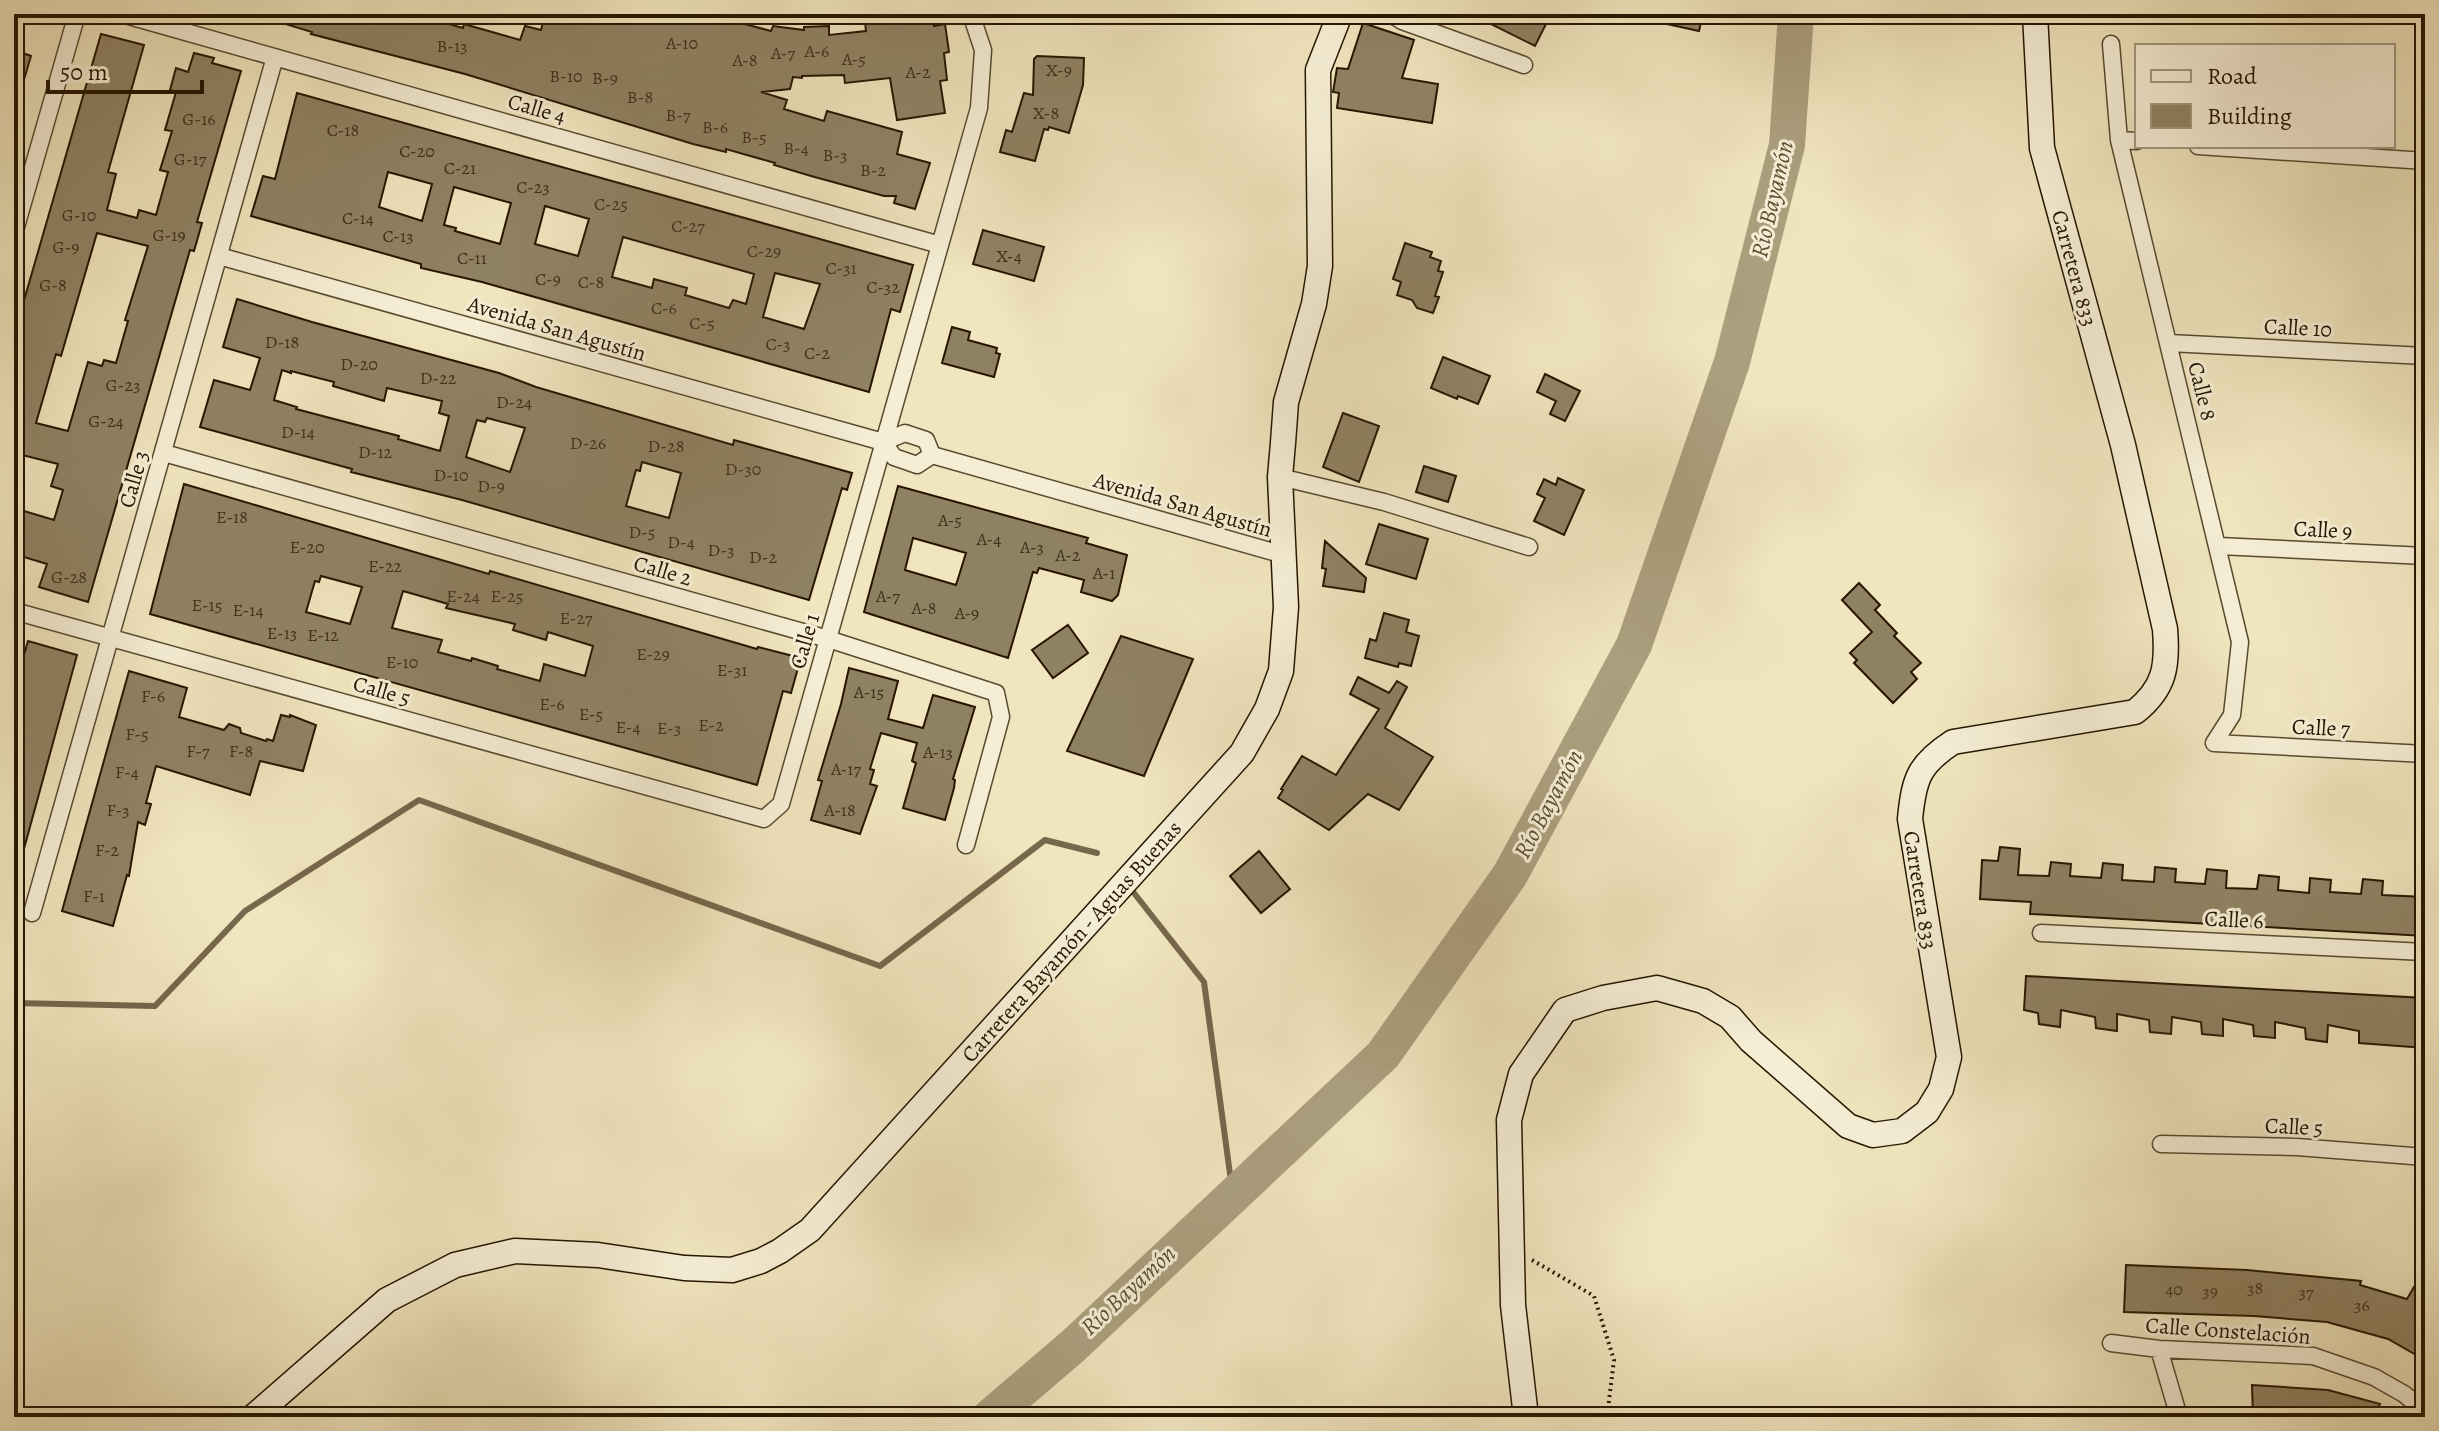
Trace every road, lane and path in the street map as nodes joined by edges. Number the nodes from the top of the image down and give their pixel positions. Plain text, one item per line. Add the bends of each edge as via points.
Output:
1 (77, 14) edge
2 (122, 14) edge
3 (971, 14) edge
4 (1340, 14) edge
5 (1391, 14) edge
6 (2035, 14) edge
7 (2111, 44) dead end
8 (275, 57) junction
9 (1524, 65) dead end
10 (2119, 140) junction
11 (2135, 141) edge
12 (2228, 148) edge
13 (2425, 161) edge
14 (14, 234) edge
15 (940, 245) junction
16 (219, 256) junction
17 (2169, 343) junction
18 (2425, 356) edge
19 (883, 442) junction
20 (164, 453) junction
21 (932, 455) junction
22 (1280, 477) junction
23 (2219, 546) junction
24 (1529, 547) dead end
25 (1284, 555) junction
26 (2425, 556) edge
27 (14, 611) edge
28 (111, 637) junction
29 (828, 639) junction
30 (2214, 743) joint
31 (2425, 754) edge
32 (737, 812) joint
33 (966, 845) dead end
34 (32, 913) dead end
35 (2041, 933) dead end
36 (2425, 952) edge
37 (2161, 1144) dead end
38 (2425, 1157) edge
39 (1513, 1249) junction
40 (2111, 1343) dead end
41 (2159, 1349) junction
42 (2425, 1411) edge
43 (253, 1417) edge
44 (1526, 1417) edge
45 (1607, 1417) edge
46 (2179, 1417) edge

1 - 14 street
2 - 8 street, Calle 4
3 - 15 street via 983,50 979,108
4 - 22 street, Carretera Bayamón - Aguas Buenas via 1318,70 1320,266 1286,402
5 - 9 street
6 - 39 street, Carretera 833 via 2042,148 2123,445 2165,629 2162,681 2135,712 1953,742 1928,758 1913,789 1910,819 1949,1057 1941,1089 1927,1112 1902,1131 1873,1135 1848,1126 1730,1017 1703,1001 1657,988 1565,1010 1521,1074 1509,1120
7 - 10 street, Calle 8
8 - 15 street, Calle 4
8 - 16 street, Calle 3
10 - 11 street
10 - 17 street, Calle 8
12 - 13 street
15 - 19 street
16 - 19 street, Avenida San Agustín
16 - 20 street, Calle 3
17 - 18 street, Calle 10
17 - 23 street, Calle 8
19 - 21 street, Avenida San Agustín via 894,457 917,465
19 - 21 street, Avenida San Agustín via 905,433 926,440
19 - 29 street, Calle 1
20 - 28 street, Calle 3
20 - 29 street, Calle 2
21 - 25 street, Avenida San Agustín
22 - 24 street via 1384,502
22 - 25 street, Carretera Bayamón - Aguas Buenas
23 - 26 street, Calle 9
23 - 30 street, Calle 8 via 2240,642 2232,715
25 - 43 street, Carretera Bayamón - Aguas Buenas via 1281,671 1242,753 810,1230 761,1261 732,1270 515,1251 455,1265 387,1300
27 - 28 street, Calle 5
28 - 32 street, Calle 5
28 - 34 street, Calle 3
29 - 32 street, Calle 1 via 781,804 764,819
29 - 33 street, Calle 2 via 996,693 1001,717
30 - 31 street, Calle 7
35 - 36 street, Calle 6
37 - 38 street, Calle 5
39 - 44 street, Carretera 833 via 1513,1305
39 - 45 path via 1594,1296 1614,1360
40 - 41 street, Calle Constelación
41 - 42 street, Calle Constelación via 2313,1356 2374,1377
41 - 46 street

